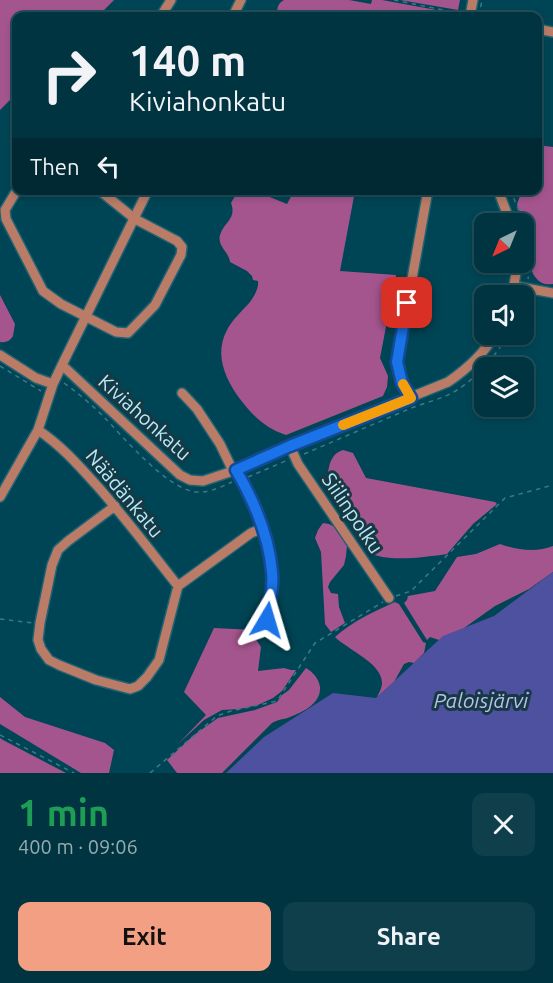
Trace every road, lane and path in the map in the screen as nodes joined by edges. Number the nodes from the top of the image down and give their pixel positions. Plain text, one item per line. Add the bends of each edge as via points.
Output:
1 (393, 0) edge
2 (454, 12) edge
3 (14, 195) edge
4 (105, 195) edge
5 (146, 195) edge
6 (427, 195) edge
7 (500, 195) edge
8 (512, 195) edge
9 (507, 213) edge
10 (135, 219) junction
11 (527, 285) edge
12 (534, 290) edge
13 (553, 294) edge
14 (86, 317) junction
15 (488, 345) edge
16 (501, 345) edge
17 (0, 355) edge
18 (62, 365) junction
19 (0, 366) edge
20 (57, 382) junction
21 (182, 393) dead end
22 (49, 396) junction
23 (411, 398) junction
24 (38, 430) junction
25 (290, 446) junction
26 (294, 458) junction
27 (234, 471) junction
28 (242, 479) junction
29 (553, 485) edge
30 (0, 497) edge
31 (115, 506) junction
32 (263, 528) junction
33 (178, 586) junction
34 (389, 598) junction
35 (0, 619) edge
36 (267, 620) dead end
37 (40, 623) junction
38 (0, 735) edge
39 (74, 773) edge
40 (150, 773) edge

1 - 2 path
3 - 14 street via 5,210 6,219 43,291
4 - 10 street
5 - 10 street
6 - 23 street via 397,362
7 - 9 street
8 - 11 path via 529,245
10 - 14 street
10 - 14 street via 177,241 182,247 181,255 155,306 128,333 116,332
12 - 13 street
14 - 18 street
15 - 23 street, Kiviahonkatu via 448,382
16 - 26 path via 482,369 450,394
17 - 20 street via 36,378
18 - 20 street
18 - 27 street, Kiviahonkatu via 180,475 203,481
19 - 22 path
20 - 22 street
20 - 28 path via 73,390 179,487 206,492
21 - 27 street via 220,444
22 - 24 street
23 - 25 street, Kiviahonkatu
24 - 30 street
24 - 31 street, Näädänkatu via 77,463
25 - 26 street, Siilinpolku
25 - 27 street, Kiviahonkatu
26 - 28 path
26 - 34 street, Siilinpolku
27 - 28 street
28 - 32 street
29 - 34 path via 505,498 411,591
31 - 33 street, Näädänkatu
31 - 37 street via 58,550
32 - 33 street
32 - 36 street via 273,575
33 - 37 street via 159,660 147,678 130,689 49,660 38,640
34 - 40 path via 315,643 277,701 217,716
35 - 37 path
38 - 39 path

